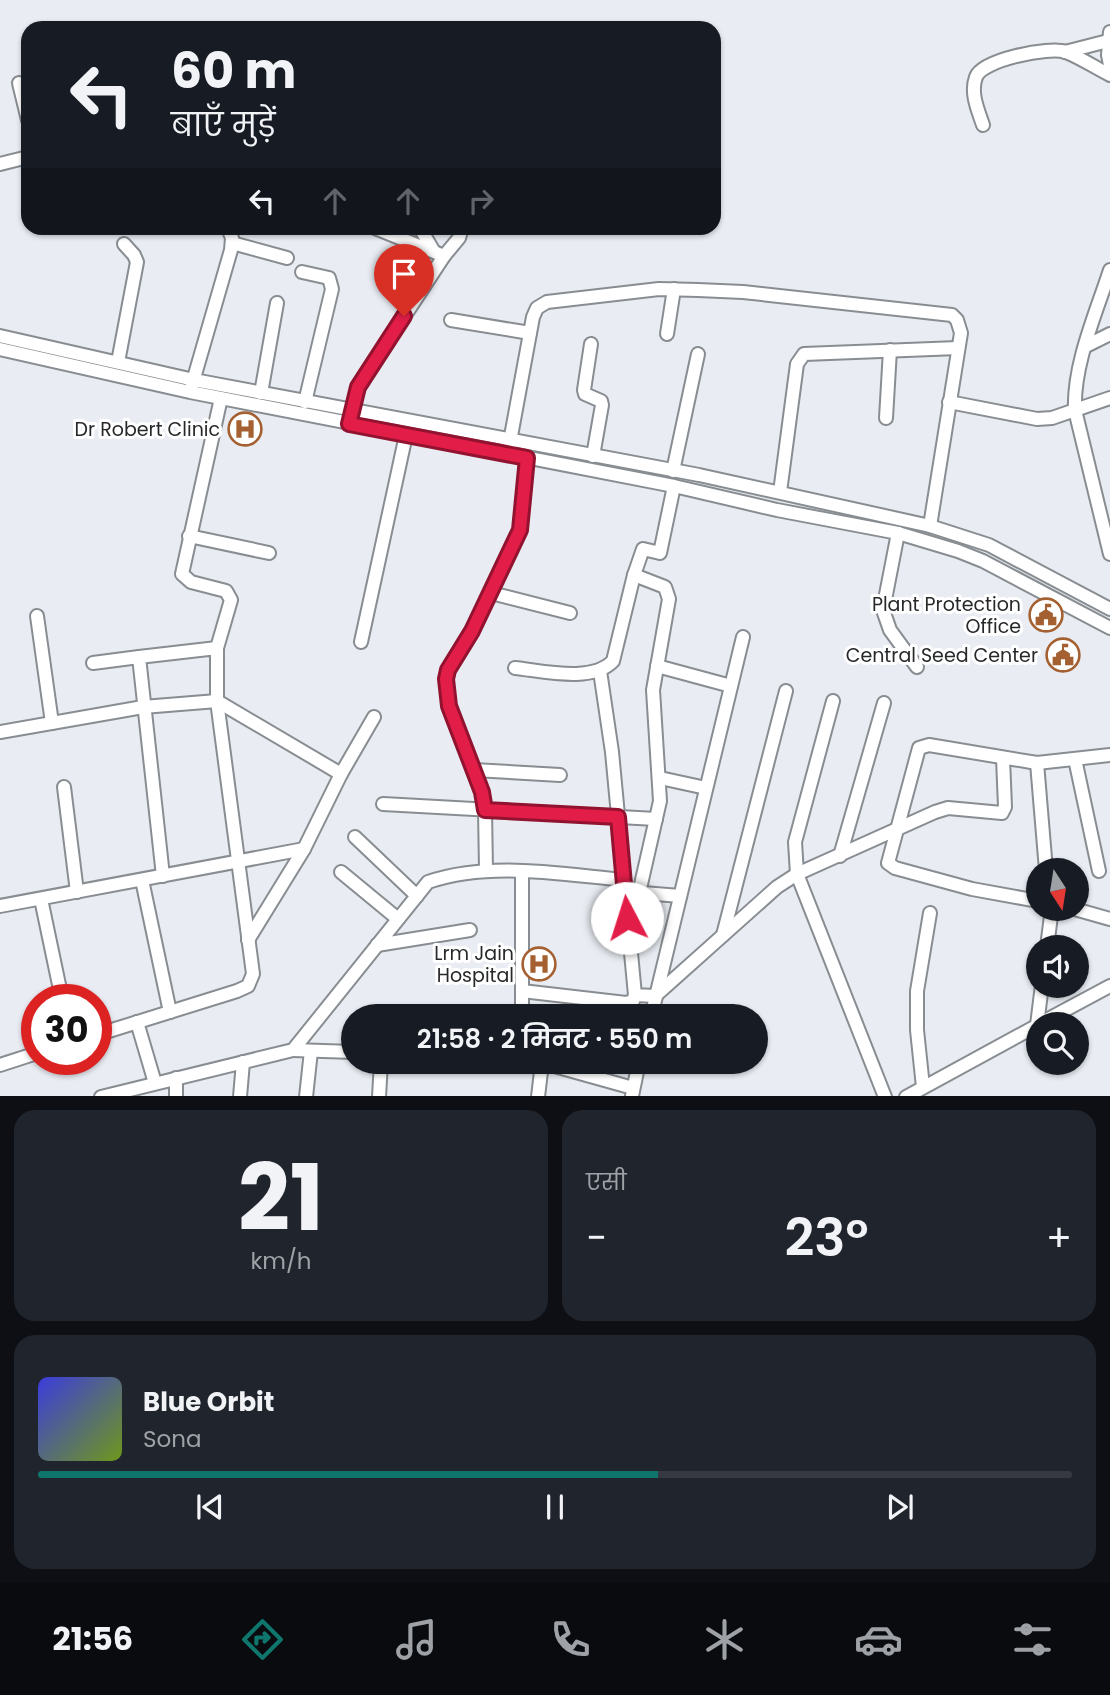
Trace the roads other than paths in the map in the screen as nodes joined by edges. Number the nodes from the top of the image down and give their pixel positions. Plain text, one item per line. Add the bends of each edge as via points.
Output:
1 (1109, 36) edge
2 (1065, 52) junction
3 (1110, 65) edge
4 (1110, 75) edge
5 (19, 83) dead end
6 (21, 91) edge
7 (983, 125) dead end
8 (21, 158) edge
9 (0, 164) edge
10 (232, 235) edge
11 (393, 235) edge
12 (425, 235) edge
13 (460, 235) edge
14 (232, 243) junction
15 (124, 244) dead end
16 (438, 253) junction
17 (287, 258) dead end
18 (1110, 270) edge
19 (302, 272) dead end
20 (674, 289) junction
21 (277, 303) dead end
22 (451, 320) dead end
23 (530, 333) junction
24 (667, 334) dead end
25 (1110, 334) edge
26 (0, 336) edge
27 (591, 344) dead end
28 (1086, 346) junction
29 (958, 348) junction
30 (0, 349) edge
31 (890, 350) junction
32 (698, 354) dead end
33 (118, 362) junction
34 (192, 386) junction
35 (261, 393) junction
36 (221, 398) junction
37 (1110, 398) edge
38 (305, 401) junction
39 (949, 402) junction
40 (1075, 410) junction
41 (351, 417) junction
42 (886, 418) dead end
43 (406, 435) junction
44 (510, 440) junction
45 (507, 454) junction
46 (593, 456) junction
47 (527, 458) junction
48 (673, 471) junction
49 (699, 475) junction
50 (674, 486) junction
51 (695, 491) junction
52 (780, 492) junction
53 (817, 500) junction
54 (814, 517) junction
55 (930, 526) junction
56 (898, 533) junction
57 (189, 536) junction
58 (269, 553) dead end
59 (1110, 554) edge
60 (634, 575) junction
61 (491, 593) junction
62 (1110, 610) edge
63 (570, 613) dead end
64 (37, 616) dead end
65 (1110, 628) edge
66 (743, 637) dead end
67 (361, 642) dead end
68 (217, 648) junction
69 (139, 657) junction
70 (93, 663) dead end
71 (657, 666) junction
72 (917, 667) dead end
73 (515, 668) dead end
74 (600, 671) junction
75 (731, 686) junction
76 (786, 691) dead end
77 (217, 701) junction
78 (833, 701) dead end
79 (884, 703) dead end
80 (143, 707) junction
81 (374, 717) dead end
82 (52, 723) junction
83 (0, 732) edge
84 (1110, 755) edge
85 (1003, 758) junction
86 (1075, 759) junction
87 (1037, 763) junction
88 (474, 770) junction
89 (341, 774) junction
90 (561, 775) dead end
91 (660, 778) junction
92 (64, 787) dead end
93 (706, 788) junction
94 (383, 804) dead end
95 (485, 810) junction
96 (618, 817) junction
97 (656, 819) junction
98 (898, 829) junction
99 (355, 837) dead end
100 (304, 849) junction
101 (840, 856) junction
102 (1045, 858) edge
103 (237, 862) junction
104 (486, 870) junction
105 (522, 871) junction
106 (341, 872) dead end
107 (1099, 872) dead end
108 (797, 874) junction
109 (163, 876) junction
110 (142, 880) junction
111 (624, 886) junction
112 (77, 892) junction
113 (639, 893) junction
114 (417, 896) junction
115 (680, 897) junction
116 (41, 899) junction
117 (1026, 899) edge
118 (0, 906) edge
119 (930, 913) dead end
120 (1089, 913) edge
121 (398, 919) junction
122 (1110, 919) edge
123 (470, 930) dead end
124 (723, 936) junction
125 (248, 940) junction
126 (377, 945) junction
127 (59, 984) edge
128 (1110, 986) edge
129 (522, 991) junction
130 (635, 995) junction
131 (655, 996) junction
132 (522, 1004) edge
133 (653, 1004) edge
134 (170, 1012) junction
135 (1061, 1012) edge
136 (137, 1022) junction
137 (112, 1030) edge
138 (1026, 1031) edge
139 (293, 1050) junction
140 (311, 1051) junction
141 (341, 1052) edge
142 (21, 1058) edge
143 (243, 1062) junction
144 (0, 1065) edge
145 (380, 1074) edge
146 (540, 1074) edge
147 (576, 1074) edge
148 (636, 1074) edge
149 (176, 1078) junction
150 (155, 1083) junction
151 (922, 1087) junction
152 (632, 1092) edge
153 (105, 1096) edge
154 (176, 1096) edge
155 (240, 1096) edge
156 (306, 1096) edge
157 (379, 1096) edge
158 (538, 1096) edge
159 (885, 1096) edge
160 (908, 1096) edge

1 - 2 street
1 - 3 street
2 - 4 street
2 - 7 street via 1038,51 987,65 976,74 974,96
5 - 6 street
8 - 9 street
10 - 14 street
11 - 16 street
12 - 16 street
13 - 16 street
14 - 17 street
14 - 34 street
15 - 33 street via 137,262
16 - 41 street via 358,387
18 - 28 street
19 - 38 street via 329,278 332,289
20 - 23 street via 547,302 537,308
20 - 24 street
20 - 29 street via 743,292 952,316 960,325
21 - 35 street
22 - 23 street
23 - 44 street
25 - 28 street
26 - 33 street
27 - 46 street via 584,390 601,401 602,408
28 - 40 street
29 - 31 street
29 - 39 street
30 - 34 street
31 - 42 street
31 - 52 street via 812,352 799,358
32 - 48 street
33 - 34 street
34 - 35 street
34 - 36 street
35 - 38 street
36 - 41 street
36 - 57 street
37 - 40 street
38 - 41 street
39 - 40 street via 1037,419
39 - 55 street
40 - 59 street
41 - 43 street
41 - 44 street
43 - 45 street
43 - 67 street
44 - 45 street
44 - 46 street
45 - 47 street
46 - 48 street
47 - 50 street
47 - 61 street via 520,530
48 - 49 street
49 - 51 street
49 - 52 street
50 - 51 street
50 - 60 street via 660,553 643,549
51 - 54 street
52 - 53 street
53 - 54 street
53 - 55 street
54 - 56 street
55 - 62 street via 989,545
56 - 65 street via 983,561
56 - 72 street via 883,610 890,631
57 - 58 street
57 - 68 street via 182,574 191,582 226,591 232,600
60 - 71 street via 668,591
60 - 74 street via 613,661
61 - 63 street
61 - 88 street via 446,679 449,706
64 - 82 street
66 - 75 street
68 - 69 street
68 - 77 street
69 - 70 street
69 - 80 street
71 - 75 street
71 - 91 street via 653,709
73 - 74 street via 585,674
74 - 96 street
75 - 93 street
76 - 124 street
77 - 80 street
77 - 89 street
77 - 103 street
78 - 108 street via 795,842
79 - 101 street
80 - 82 street
80 - 109 street
81 - 89 street
82 - 83 street
84 - 86 street
85 - 87 street
85 - 98 street via 1002,813 948,808
85 - 98 street via 929,745 919,748
86 - 87 street
86 - 107 street
87 - 102 street
88 - 90 street
88 - 95 street
89 - 100 street
91 - 93 street
91 - 97 street
92 - 112 street
93 - 115 street
94 - 95 street
95 - 96 street
95 - 104 street
96 - 97 street
96 - 111 street
97 - 113 street
98 - 101 street
98 - 117 street via 887,859 890,866
99 - 114 street
100 - 103 street
100 - 125 street
101 - 108 street
103 - 109 street
103 - 125 street
104 - 105 street
104 - 114 street via 449,874 428,882
105 - 111 street
105 - 129 street
106 - 121 street
108 - 124 street
108 - 159 street
109 - 110 street
110 - 112 street
110 - 134 street
111 - 113 street
111 - 130 street
112 - 116 street
113 - 115 street
114 - 121 street
115 - 131 street
116 - 118 street
116 - 127 street
119 - 151 street via 917,1001
120 - 122 street
121 - 126 street
123 - 126 street
124 - 131 street
125 - 134 street via 253,974 248,986
126 - 139 street
128 - 135 street
129 - 130 street via 626,1003
129 - 132 street
130 - 131 street
131 - 133 street
134 - 136 street
136 - 137 street
136 - 150 street
138 - 151 street
139 - 140 street
139 - 143 street
140 - 141 street
140 - 156 street
142 - 144 street
143 - 149 street
143 - 155 street
145 - 157 street
146 - 158 street
147 - 152 street
148 - 152 street
149 - 150 street
149 - 154 street
150 - 153 street
151 - 160 street

